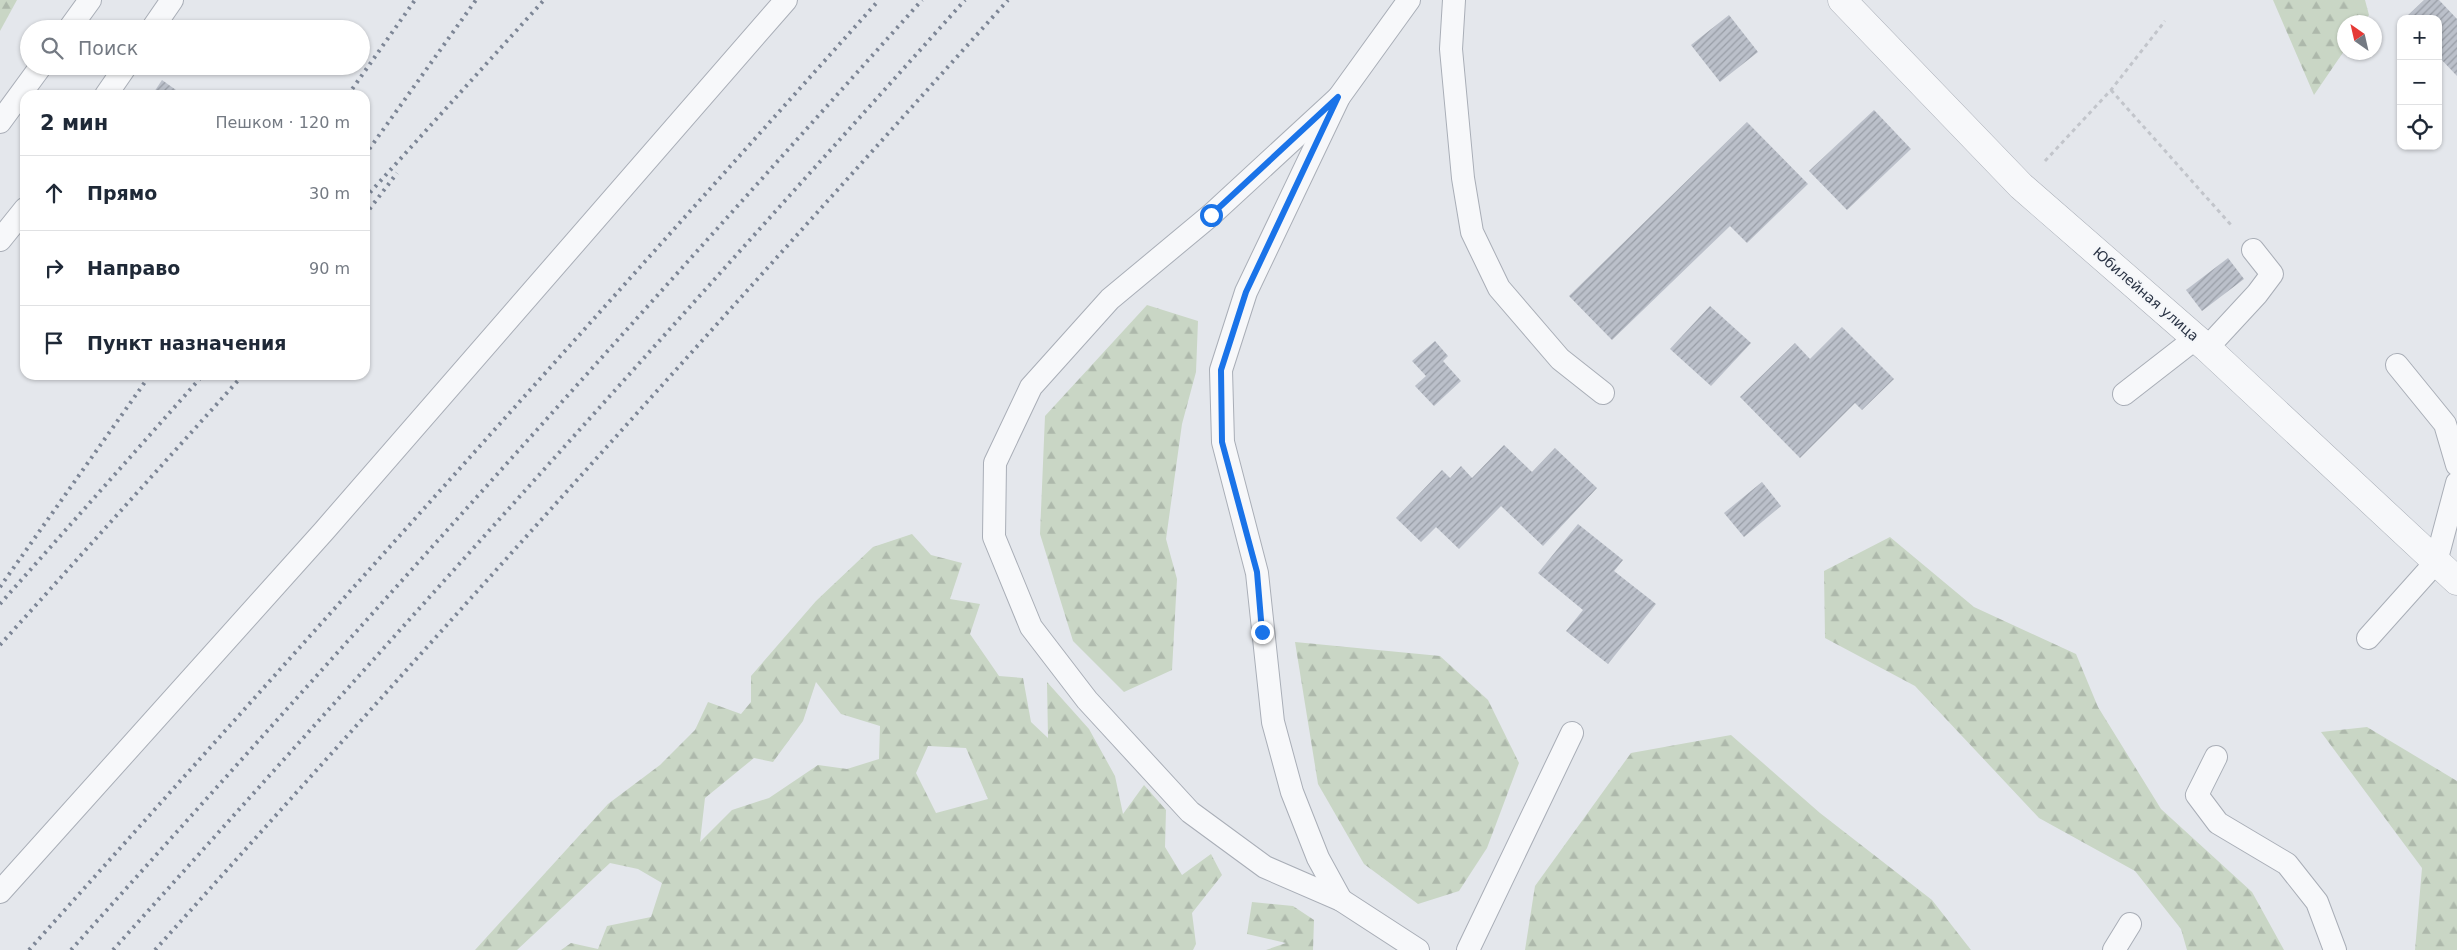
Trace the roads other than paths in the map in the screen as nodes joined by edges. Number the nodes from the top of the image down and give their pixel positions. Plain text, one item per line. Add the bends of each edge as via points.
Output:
1 (90, 0) edge
2 (172, 0) edge
3 (786, 0) edge
4 (1409, 0) edge
5 (1454, 0) edge
6 (1842, 0) edge
7 (76, 20) edge
8 (158, 20) edge
9 (34, 75) edge
10 (120, 75) edge
11 (23, 90) edge
12 (109, 90) edge
13 (20, 95) edge
14 (1338, 97) junction
15 (0, 122) edge
16 (20, 215) edge
17 (0, 240) edge
18 (2252, 250) road end
19 (2202, 343) junction
20 (2397, 365) dead end
21 (1603, 393) dead end
22 (2124, 394) dead end
23 (2457, 465) edge
24 (2457, 483) edge
25 (2436, 562) junction
26 (2457, 581) edge
27 (2368, 638) dead end
28 (1572, 733) dead end
29 (2216, 757) dead end
30 (0, 892) edge
31 (1341, 900) junction
32 (2130, 924) dead end
33 (1418, 950) edge
34 (1468, 950) edge
35 (2114, 950) edge
36 (2335, 950) edge

1 - 7 lane
2 - 8 lane
3 - 30 lane via 324,531
4 - 14 lane
5 - 21 lane via 1451,49 1463,178 1472,232 1499,288 1560,359
6 - 19 street, Юбилейная улица via 2021,186
9 - 11 lane
10 - 12 lane
13 - 15 lane
14 - 31 lane via 1246,292 1221,370 1222,442 1257,572 1273,722 1292,792 1318,858
14 - 31 lane via 1211,215 1110,298 1031,388 994,463 994,537 1031,627 1088,700 1190,812 1265,867
16 - 17 lane
18 - 19 lane via 2272,274 2257,294
19 - 22 lane
19 - 25 street, Юбилейная улица
20 - 23 lane via 2445,424
24 - 25 lane
25 - 26 street, Юбилейная улица
25 - 27 lane
28 - 34 lane
29 - 36 lane via 2197,795 2218,823 2286,864 2317,902
31 - 33 lane
32 - 35 lane

